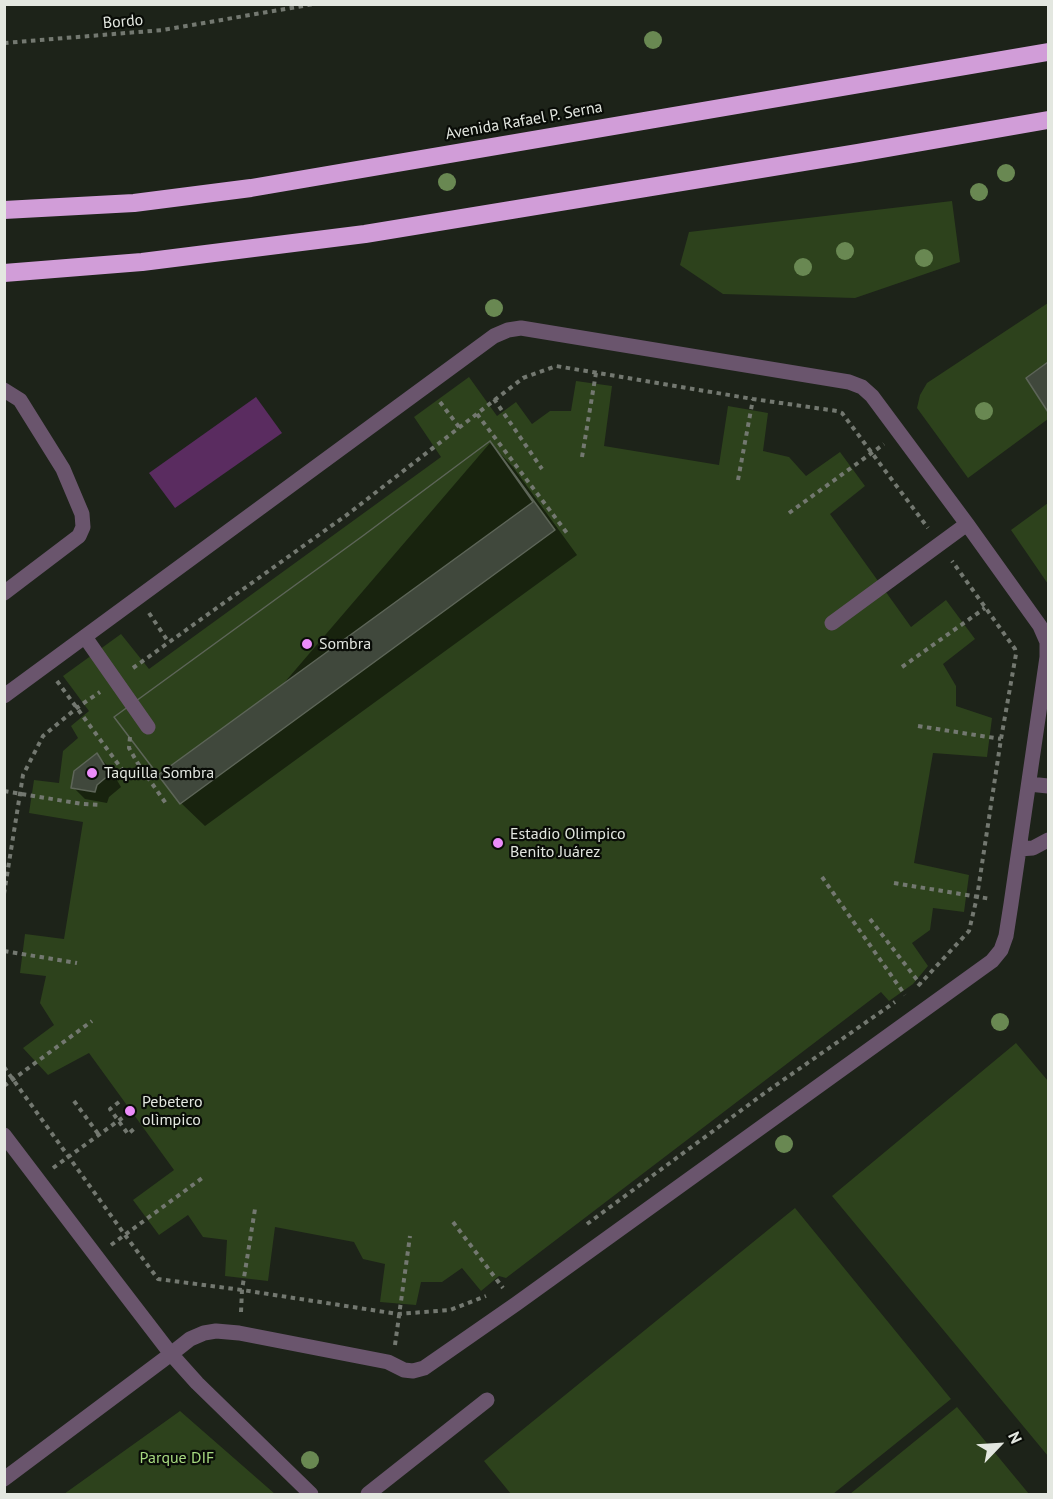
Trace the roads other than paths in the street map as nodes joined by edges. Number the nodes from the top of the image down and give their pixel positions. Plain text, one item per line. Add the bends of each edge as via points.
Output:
1 (1048, 52) edge
2 (1048, 120) edge
3 (4, 210) edge
4 (4, 273) edge
5 (4, 390) edge
6 (967, 524) junction
7 (4, 593) edge
8 (832, 623) dead end
9 (85, 637) junction
10 (4, 696) edge
11 (148, 727) dead end
12 (1029, 784) junction
13 (1048, 786) edge
14 (1048, 840) edge
15 (1019, 849) junction
16 (4, 1135) edge
17 (171, 1354) junction
18 (487, 1400) dead end
19 (4, 1479) edge
20 (311, 1494) edge
21 (368, 1494) edge

1 - 3 highway, Avenida Rafael P. Serna via 251,188 134,203
2 - 4 highway via 365,234 142,262
5 - 7 lane via 20,400 63,469 82,514 83,527 79,536
6 - 8 lane
6 - 9 lane via 862,387 521,328 494,336
6 - 12 lane via 1040,626 1047,642
9 - 10 lane
9 - 11 lane
12 - 13 lane
12 - 15 lane
14 - 15 lane via 1033,848
15 - 17 lane via 1006,936 1002,950 992,961 424,1368 404,1370 388,1362 216,1331 190,1339
16 - 17 lane
17 - 19 lane
17 - 20 lane
18 - 21 lane

